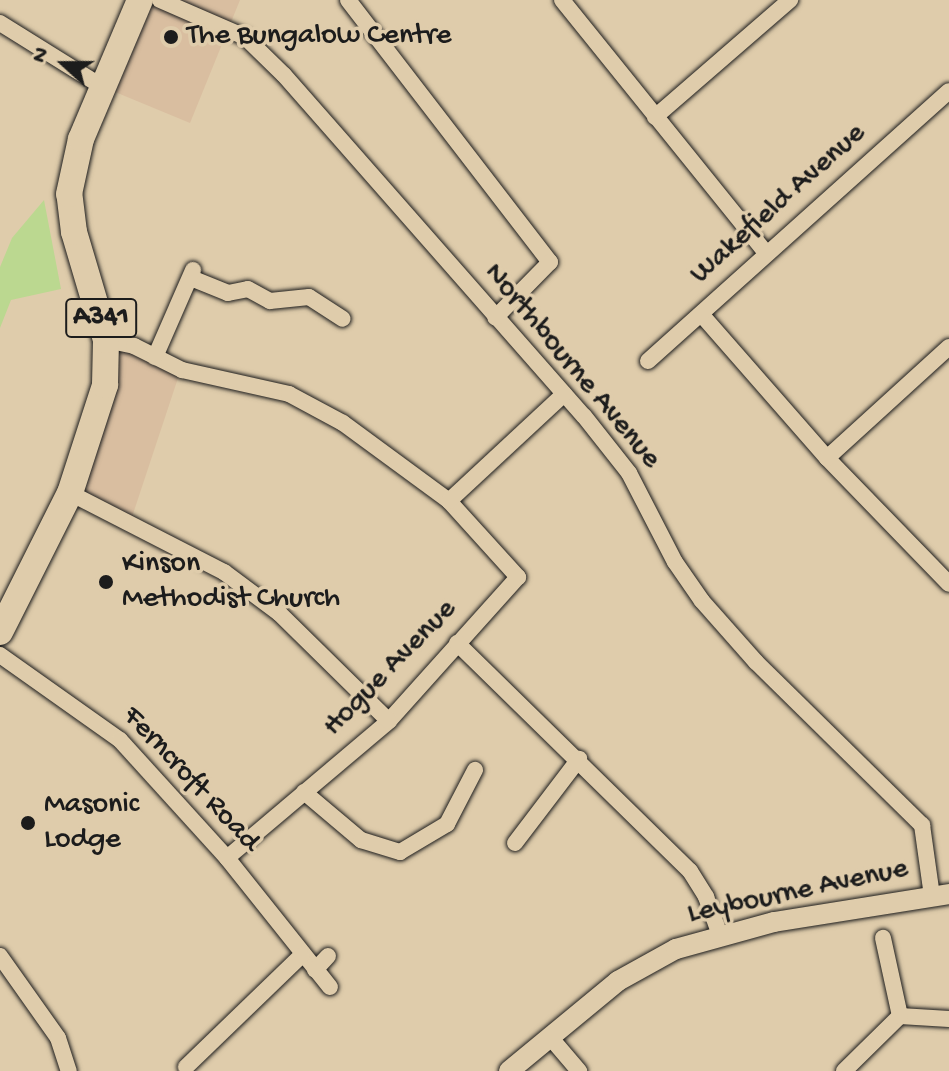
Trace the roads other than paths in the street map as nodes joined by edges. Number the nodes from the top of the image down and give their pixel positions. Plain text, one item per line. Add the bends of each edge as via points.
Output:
1 (140, 0) edge
2 (160, 0) edge
3 (562, 0) edge
4 (790, 0) edge
5 (352, 2) edge
6 (0, 23) edge
7 (103, 87) junction
8 (949, 91) edge
9 (655, 117) junction
10 (765, 252) junction
11 (701, 314) junction
12 (495, 318) junction
13 (343, 319) dead end
14 (106, 340) junction
15 (949, 347) edge
16 (155, 357) junction
17 (648, 361) dead end
18 (564, 394) junction
19 (827, 458) junction
20 (70, 493) junction
21 (449, 501) junction
22 (949, 584) edge
23 (0, 632) edge
24 (457, 643) junction
25 (0, 655) edge
26 (389, 721) junction
27 (579, 759) junction
28 (475, 770) dead end
29 (304, 792) junction
30 (515, 843) dead end
31 (227, 858) junction
32 (941, 895) edge
33 (720, 935) junction
34 (883, 938) dead end
35 (0, 956) edge
36 (301, 956) junction
37 (328, 956) dead end
38 (315, 970) junction
39 (330, 987) dead end
40 (900, 1016) junction
41 (949, 1019) edge
42 (550, 1037) junction
43 (199, 1054) junction
44 (186, 1067) dead end
45 (212, 1067) dead end
46 (69, 1071) edge
47 (509, 1071) edge
48 (579, 1071) edge
49 (844, 1071) edge

1 - 7 main road, A341
2 - 12 street, Northbourne Avenue via 255,47
3 - 9 street
4 - 9 street
5 - 12 street via 550,262
6 - 7 street
7 - 14 main road, A341 via 81,139 69,194 74,232
8 - 10 street, Wakefield Avenue
9 - 10 street
10 - 11 street, Wakefield Avenue
11 - 17 street, Wakefield Avenue
11 - 19 street
12 - 18 street, Northbourne Avenue
13 - 16 street via 309,297 270,301 248,289 228,293 192,274
14 - 16 street
14 - 20 main road, A341 via 105,385 95,428
15 - 19 street
16 - 21 street via 182,370 289,394 343,423
18 - 21 street
18 - 32 street, Northbourne Avenue via 629,473 675,562 702,601 756,662 922,825
19 - 22 street
20 - 23 main road, A341
20 - 26 street via 224,572 279,613
21 - 24 street, Hogue Avenue via 518,577
24 - 26 street, Hogue Avenue
24 - 27 street
25 - 31 street, Ferncroft Road via 111,732
26 - 29 street, Hogue Avenue
27 - 30 street
27 - 33 street via 699,882
28 - 29 street via 447,824 400,852 361,840
29 - 31 street, Hogue Avenue
31 - 36 street, Ferncroft Road
32 - 33 street, Leybourne Avenue
33 - 42 street, Leybourne Avenue via 637,969
34 - 40 street
35 - 46 street via 58,1038
36 - 38 street, Ferncroft Road
36 - 43 street
37 - 38 street
38 - 39 street, Ferncroft Road
40 - 41 street
40 - 49 street
42 - 47 street, Leybourne Avenue
42 - 48 street
43 - 44 street
43 - 45 street

